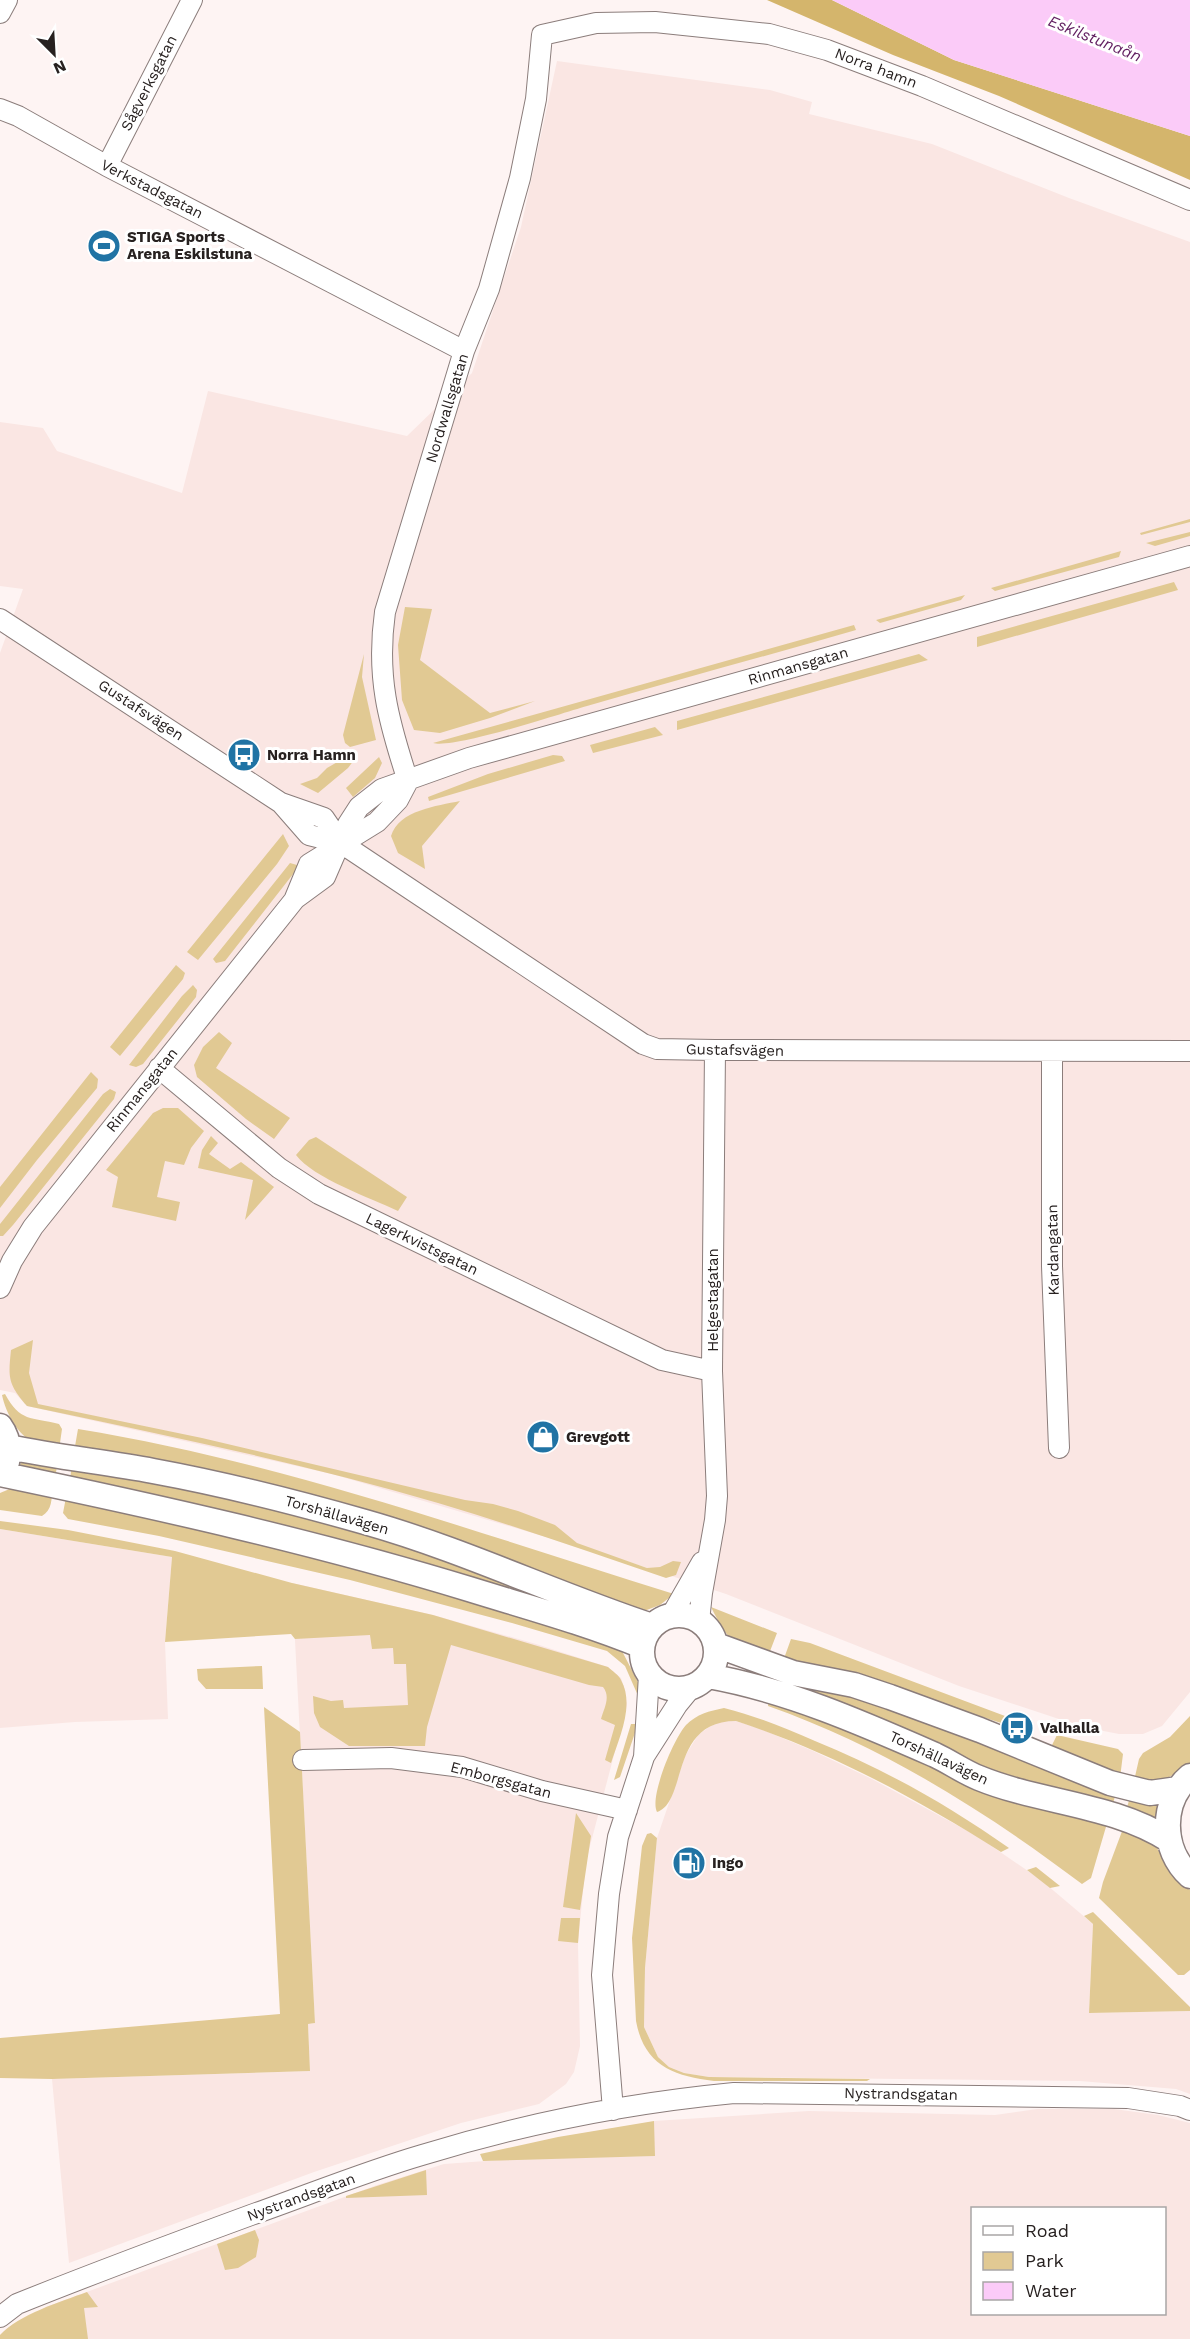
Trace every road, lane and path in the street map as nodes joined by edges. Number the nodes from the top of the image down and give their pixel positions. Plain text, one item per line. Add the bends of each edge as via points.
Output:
1 (6, 0) edge
2 (192, 0) edge
3 (0, 13) edge
4 (542, 34) joint
5 (0, 109) edge
6 (107, 166) junction
7 (1190, 200) edge
8 (464, 351) junction
9 (1190, 556) edge
10 (2, 624) edge
11 (408, 781) junction
12 (341, 843) junction
13 (715, 1050) junction
14 (1190, 1051) edge
15 (1052, 1052) junction
16 (159, 1068) junction
17 (0, 1288) edge
18 (712, 1371) junction
19 (3, 1430) edge
20 (1059, 1448) dead end
21 (0, 1474) edge
22 (709, 1549) junction
23 (699, 1621) junction
24 (655, 1629) junction
25 (716, 1645) junction
26 (649, 1675) junction
27 (700, 1682) junction
28 (644, 1757) junction
29 (303, 1760) dead end
30 (1184, 1783) edge
31 (627, 1810) junction
32 (1168, 1839) junction
33 (1190, 1876) edge
34 (613, 2110) junction
35 (1190, 2110) edge
36 (0, 2317) edge

1 - 3 street
2 - 6 street, Sågverksgatan
4 - 7 street, Norra hamn via 596,24 655,22 769,34 827,50 922,86
4 - 8 street, Nordwallsgatan via 536,99 520,178 489,290
5 - 6 street, Verkstadsgatan
6 - 8 street, Verkstadsgatan
8 - 11 street, Nordwallsgatan via 385,612 381,641 388,720
9 - 11 street, Rinmansgatan via 470,758
10 - 12 street, Gustafsvägen via 280,803 309,835
11 - 12 street, Rinmansgatan via 382,789 359,807
12 - 13 street, Gustafsvägen via 643,1044 657,1049
12 - 16 street, Rinmansgatan via 309,864 295,899
13 - 15 street, Gustafsvägen
13 - 18 street, Helgestagatan
14 - 15 street, Gustafsvägen
15 - 20 street, Kardangatan via 1052,1266
16 - 17 street, Rinmansgatan via 33,1227
16 - 18 street, Lagerkvistsgatan via 279,1168 319,1194 662,1360
18 - 22 street, Helgestagatan via 717,1496
19 - 21 main road via 6,1464
19 - 24 main road, Torshällavägen via 154,1471 291,1501 435,1544
21 - 24 main road via 305,1542 584,1624
22 - 23 street, Helgestagatan
22 - 24 street, Helgestagatan
23 - 24 main road via 688,1616
23 - 25 main road via 710,1630
24 - 26 main road via 643,1662
25 - 27 main road via 715,1663
25 - 30 main road via 793,1673 854,1685 890,1697 1110,1783 1150,1792
26 - 27 main road via 668,1688 683,1690
26 - 28 street
27 - 28 street via 677,1705
27 - 32 main road, Torshällavägen via 736,1681 828,1710 938,1756 978,1778 1120,1818
28 - 31 street
29 - 31 street, Emborgsgatan via 391,1758 462,1767 542,1791
30 - 32 main road via 1168,1814
31 - 34 street via 609,1894 602,1975
32 - 33 main road
34 - 35 street, Nystrandsgatan via 734,2093 1128,2098
34 - 36 street, Nystrandsgatan via 494,2134 409,2159 138,2256 17,2304

